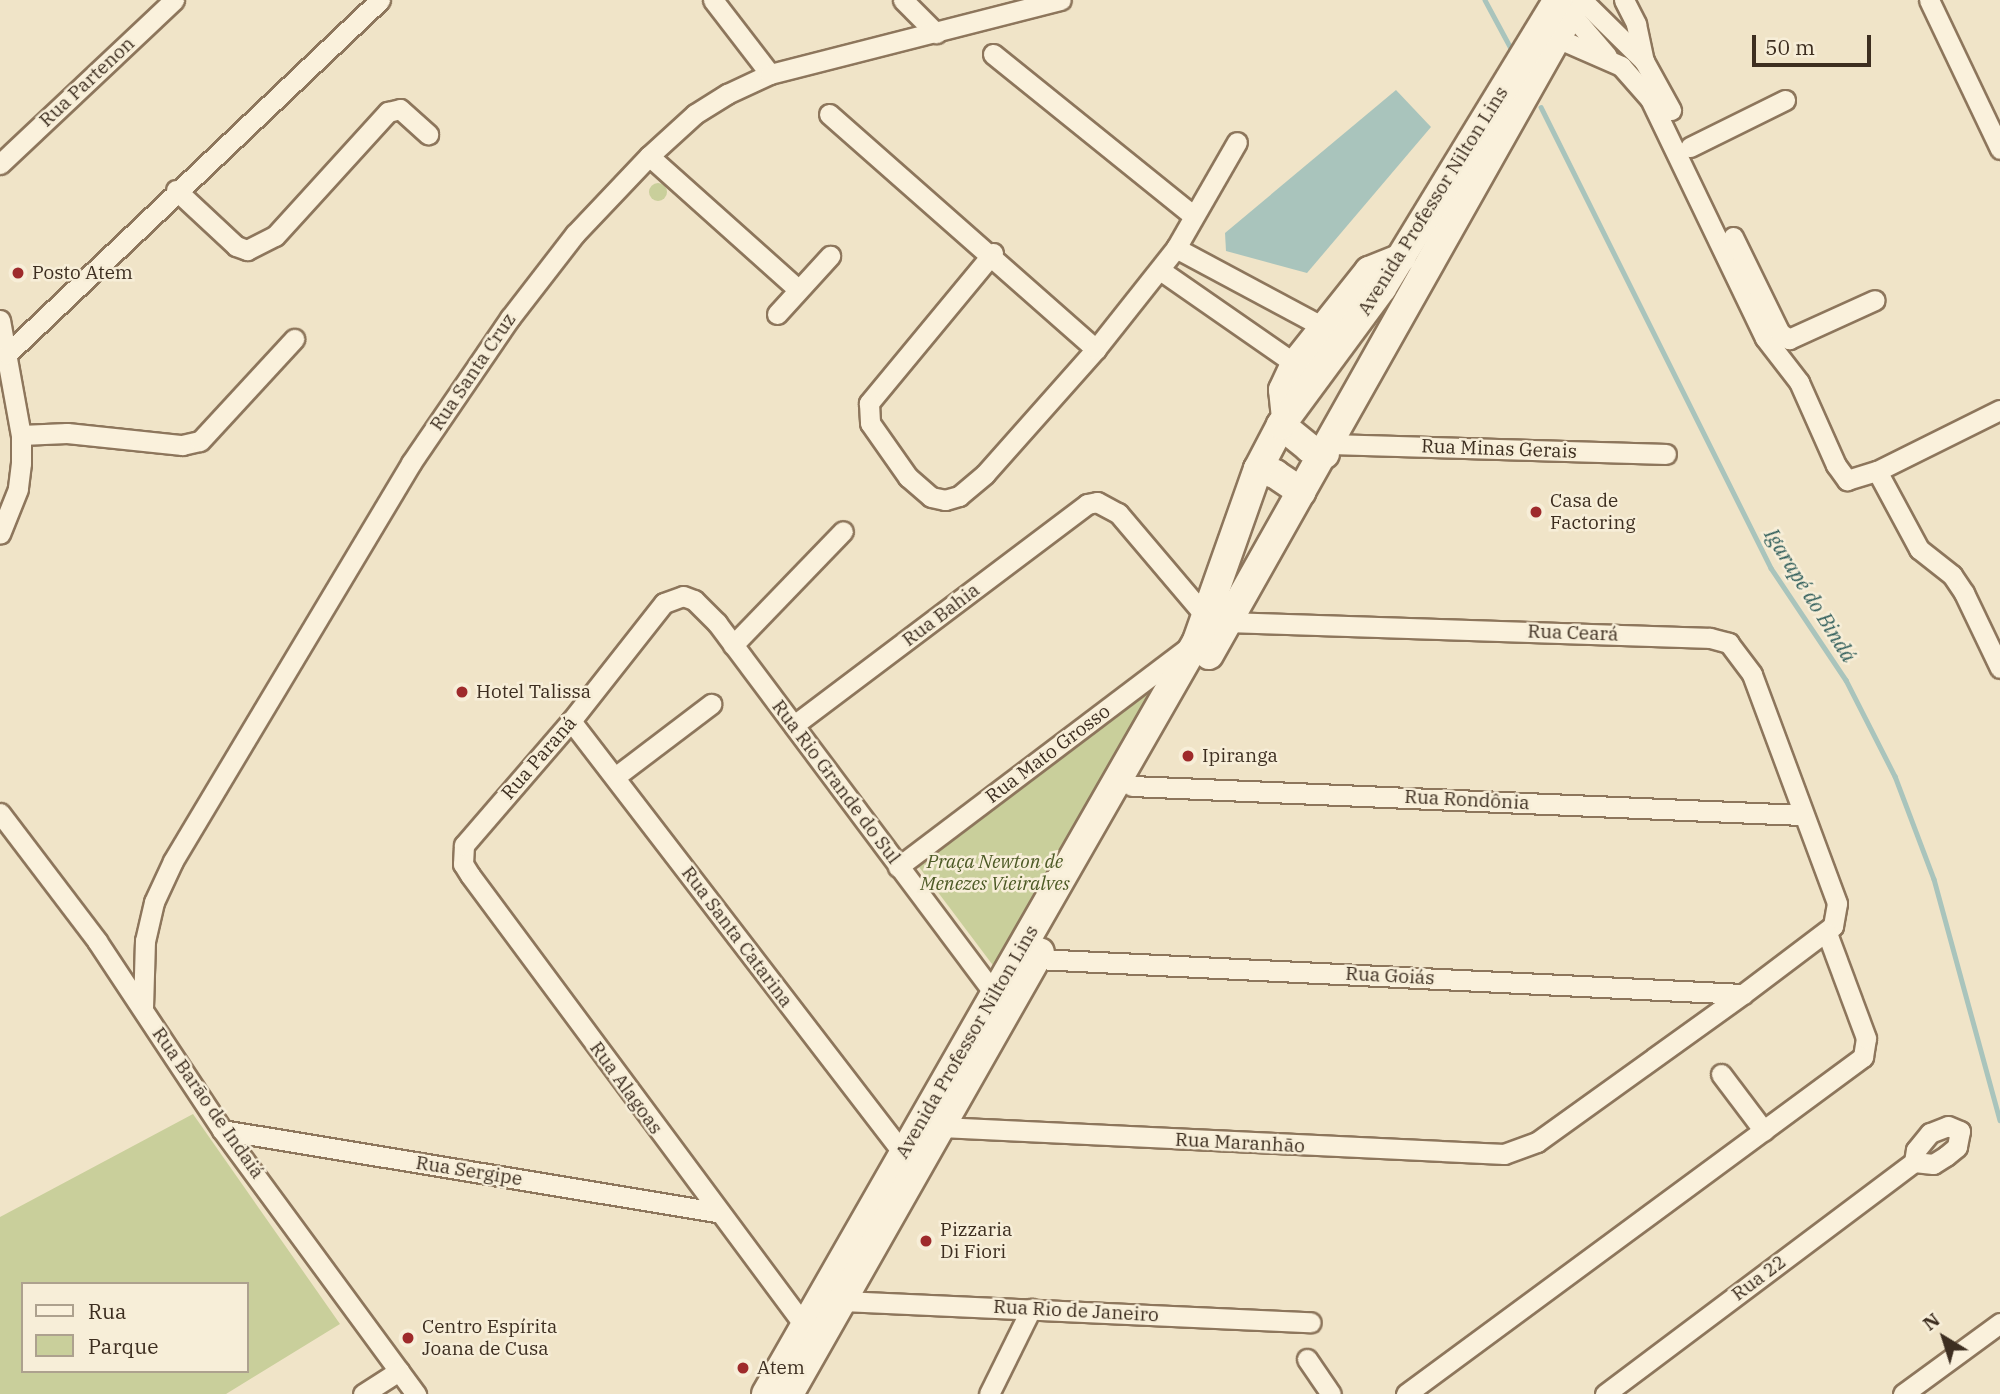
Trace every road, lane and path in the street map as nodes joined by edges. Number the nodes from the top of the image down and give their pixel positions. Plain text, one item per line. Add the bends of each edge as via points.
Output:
1 (174, 0) edge
2 (380, 0) edge
3 (713, 0) edge
4 (903, 0) edge
5 (1061, 0) edge
6 (1624, 0) edge
7 (1929, 0) edge
8 (1570, 10) edge
9 (936, 33) junction
10 (993, 54) dead end
11 (1610, 59) junction
12 (1534, 60) junction
13 (1644, 61) junction
14 (770, 75) junction
15 (1516, 90) junction
16 (1785, 100) dead end
17 (829, 114) dead end
18 (428, 134) dead end
19 (1237, 142) dead end
20 (1689, 147) junction
21 (2000, 149) edge
22 (649, 156) junction
23 (0, 164) edge
24 (176, 190) junction
25 (1194, 216) junction
26 (1176, 248) junction
27 (993, 253) junction
28 (830, 256) dead end
29 (1401, 258) junction
30 (1160, 270) junction
31 (798, 289) junction
32 (1270, 300) junction
33 (1875, 300) dead end
34 (1226, 313) junction
35 (777, 314) dead end
36 (0, 320) edge
37 (1325, 328) junction
38 (294, 339) dead end
39 (1096, 349) junction
40 (7, 354) junction
41 (1294, 364) junction
42 (2000, 411) edge
43 (1284, 421) junction
44 (21, 435) junction
45 (1328, 449) junction
46 (1667, 454) dead end
47 (1258, 469) junction
48 (1877, 471) junction
49 (1302, 492) junction
50 (843, 531) dead end
51 (0, 534) edge
52 (664, 603) joint
53 (1211, 627) junction
54 (733, 645) junction
55 (2000, 668) edge
56 (711, 704) dead end
57 (571, 721) junction
58 (794, 725) junction
59 (615, 778) junction
60 (1132, 786) junction
61 (0, 813) edge
62 (1802, 815) junction
63 (464, 845) joint
64 (898, 867) junction
65 (1827, 933) junction
66 (1037, 959) junction
67 (994, 993) junction
68 (1743, 994) junction
69 (143, 1008) junction
70 (1721, 1074) dead end
71 (942, 1127) junction
72 (222, 1130) junction
73 (1763, 1131) junction
74 (903, 1153) junction
75 (1914, 1161) dead end
76 (716, 1212) junction
77 (841, 1301) junction
78 (1031, 1309) junction
79 (1311, 1322) dead end
80 (2000, 1323) edge
81 (804, 1325) junction
82 (1307, 1359) dead end
83 (399, 1371) junction
84 (363, 1394) edge
85 (416, 1394) edge
86 (766, 1394) edge
87 (789, 1394) edge
88 (989, 1394) edge
89 (1331, 1394) edge
90 (1406, 1394) edge
91 (1605, 1394) edge
92 (1903, 1394) edge

1 - 23 street, Rua Partenon
2 - 24 street
3 - 14 street
4 - 9 street
5 - 9 street, Rua Santa Cruz
6 - 13 street via 1636,24
7 - 21 street
8 - 11 street
8 - 11 street
8 - 12 main road, Avenida Professor Nilton Lins
8 - 12 main road, Avenida Professor Nilton Lins
8 - 13 street
9 - 14 street, Rua Santa Cruz
10 - 25 street
11 - 48 street via 1636,81 1664,122 1765,338 1799,382 1836,465 1847,480
12 - 15 main road, Avenida Professor Nilton Lins
13 - 20 street
14 - 22 street, Rua Santa Cruz via 695,114
15 - 29 main road, Avenida Professor Nilton Lins
15 - 45 main road, Avenida Professor Nilton Lins
16 - 20 street
17 - 27 street
18 - 24 street via 403,111 394,110 275,236 247,250 236,246
19 - 25 street
20 - 33 street via 1780,334 1789,339 1800,337
22 - 31 street
22 - 69 street, Rua Santa Cruz via 575,234 510,317 411,463 259,714 154,902 145,941
24 - 40 street
25 - 26 street
26 - 30 street
26 - 32 street
27 - 39 street
27 - 39 street via 869,403 870,423 908,477 931,497 959,496 985,474
28 - 31 street
29 - 37 main road via 1369,271
29 - 43 main road, Avenida Professor Nilton Lins
30 - 34 street
30 - 39 street
31 - 35 street
32 - 34 street
32 - 37 street
34 - 41 street
36 - 40 street
37 - 41 main road
38 - 44 street via 200,441 181,444 67,433
40 - 44 street
41 - 43 main road via 1283,390
42 - 48 street
43 - 45 main road via 1309,448
43 - 47 main road, Avenida Professor Nilton Lins
44 - 51 street via 18,489
45 - 46 street, Rua Minas Gerais
45 - 49 main road, Avenida Professor Nilton Lins
47 - 49 main road
47 - 53 main road, Avenida Professor Nilton Lins
48 - 55 street via 1919,550 1952,575 1964,593
49 - 53 main road, Avenida Professor Nilton Lins
50 - 54 street
52 - 54 street, Rua Rio Grande do Sul via 683,596 694,600
52 - 57 street, Rua Paraná
53 - 58 street, Rua Bahia via 1108,504 1087,504
53 - 60 main road, Avenida Professor Nilton Lins
53 - 62 street, Rua Ceará via 1710,638 1729,643 1752,674
53 - 64 street, Rua Mato Grosso
53 - 67 main road, Avenida Professor Nilton Lins
54 - 58 street, Rua Rio Grande do Sul
56 - 59 street
57 - 59 street, Rua Santa Catarina
57 - 63 street, Rua Paraná
58 - 64 street, Rua Rio Grande do Sul
59 - 74 street, Rua Santa Catarina
60 - 62 street, Rua Rondônia
60 - 66 main road, Avenida Professor Nilton Lins
61 - 69 street, Rua Barão de Indaiá
62 - 65 street via 1837,903
63 - 76 street, Rua Alagoas via 463,864 470,875
64 - 67 street, Rua Rio Grande do Sul
65 - 68 street
65 - 73 street via 1868,1049
66 - 68 street, Rua Goiás
66 - 71 main road, Avenida Professor Nilton Lins
67 - 74 main road, Avenida Professor Nilton Lins
68 - 71 street, Rua Maranhão via 1537,1142 1485,1156
69 - 72 street, Rua Barão de Indaiá
70 - 73 street
71 - 77 main road, Avenida Professor Nilton Lins
72 - 76 street, Rua Sergipe
72 - 83 street, Rua Barão de Indaiá
73 - 90 street
74 - 81 main road, Avenida Professor Nilton Lins
75 - 91 street, Rua 22
76 - 81 street, Rua Alagoas
77 - 78 street, Rua Rio de Janeiro
77 - 87 main road, Avenida Professor Nilton Lins
78 - 79 street, Rua Rio de Janeiro
78 - 88 street
80 - 92 street
81 - 86 main road, Avenida Professor Nilton Lins
82 - 89 street
83 - 84 street
83 - 85 street, Rua Barão de Indaiá

